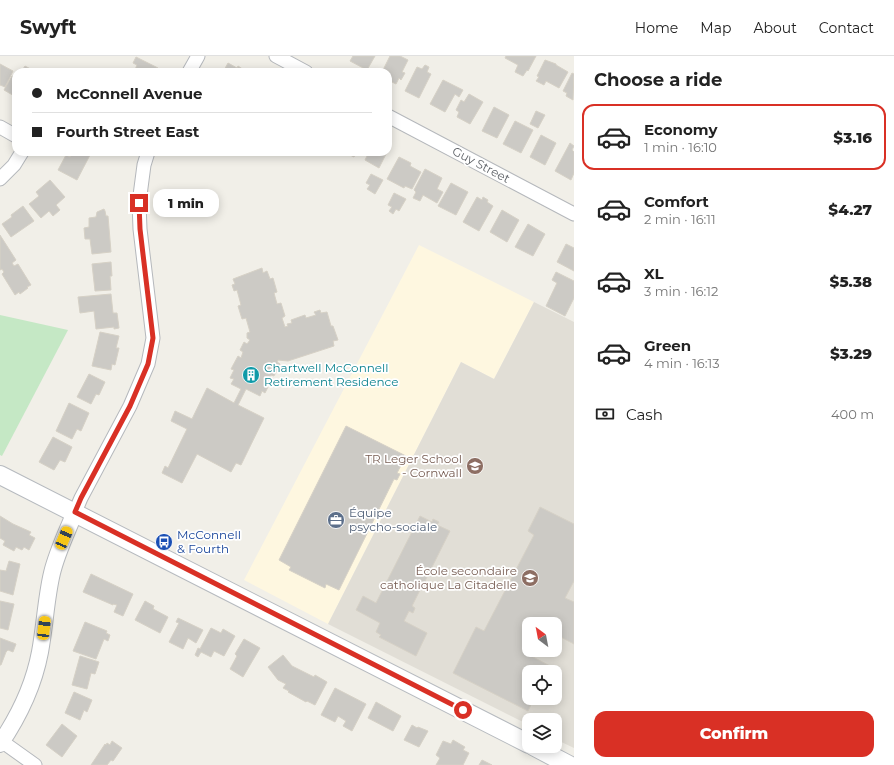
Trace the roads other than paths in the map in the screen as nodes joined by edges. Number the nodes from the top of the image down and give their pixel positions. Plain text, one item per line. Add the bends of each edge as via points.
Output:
1 (198, 56) edge
2 (276, 56) edge
3 (294, 60) edge
4 (192, 68) edge
5 (302, 68) edge
6 (392, 118) edge
7 (0, 127) edge
8 (12, 134) edge
9 (20, 156) edge
10 (147, 156) edge
11 (0, 179) edge
12 (574, 214) edge
13 (0, 474) edge
14 (75, 512) junction
15 (522, 740) edge
16 (1, 742) edge
17 (546, 753) edge
18 (35, 765) edge
19 (569, 765) edge

1 - 4 street
2 - 3 street
3 - 5 street
6 - 12 street, Guy Street
7 - 8 street
9 - 11 street
10 - 14 street via 139,203 153,338 148,364 136,394
13 - 14 main road
14 - 15 main road
14 - 16 street via 52,574 36,668 22,707
16 - 18 street
17 - 19 main road

